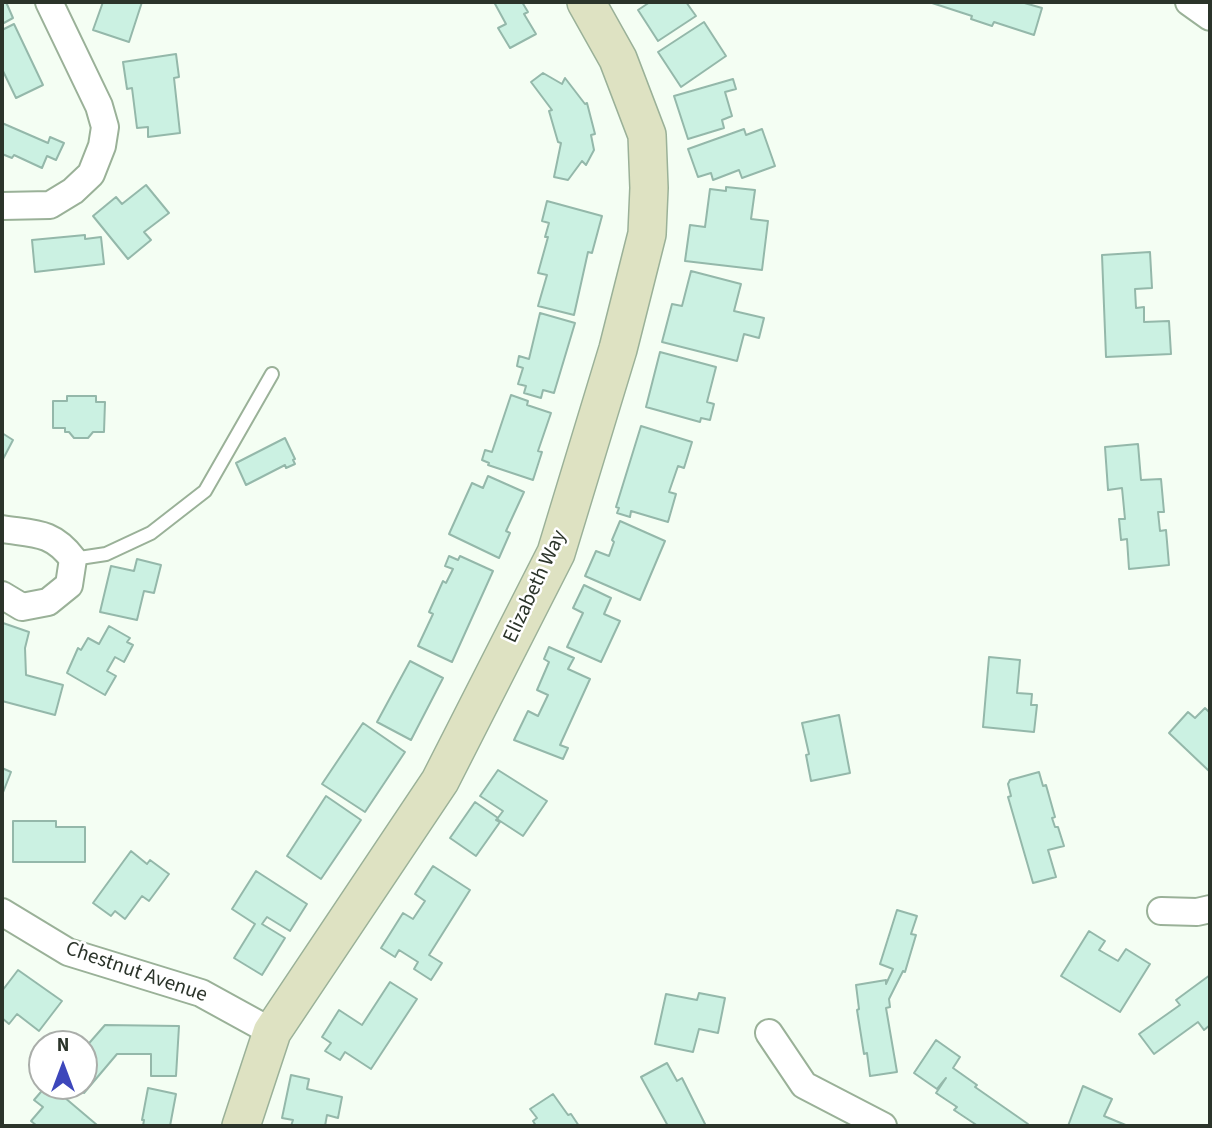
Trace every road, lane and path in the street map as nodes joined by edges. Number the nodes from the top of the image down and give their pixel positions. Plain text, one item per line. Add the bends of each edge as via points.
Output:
1 (49, 2) edge
2 (586, 2) edge
3 (1189, 2) edge
4 (1210, 18) edge
5 (2, 206) edge
6 (272, 374) dead end
7 (2, 529) edge
8 (73, 559) junction
9 (2, 595) edge
10 (1210, 909) edge
11 (1161, 911) dead end
12 (2, 912) edge
13 (272, 1032) junction
14 (769, 1032) dead end
15 (241, 1126) edge
16 (883, 1126) edge

1 - 5 street via 99,106 105,127 102,146 91,174 50,205
2 - 13 street, Elizabeth Way via 618,59 647,135 647,234 607,387 556,553 440,780
3 - 4 street
6 - 8 lane via 205,491 151,533 106,554
7 - 8 street via 45,536 61,544
8 - 9 street via 69,585 48,602 22,607
10 - 11 street
12 - 13 street, Chestnut Avenue via 68,952 201,993
13 - 15 street, Elizabeth Way
14 - 16 street via 804,1085

